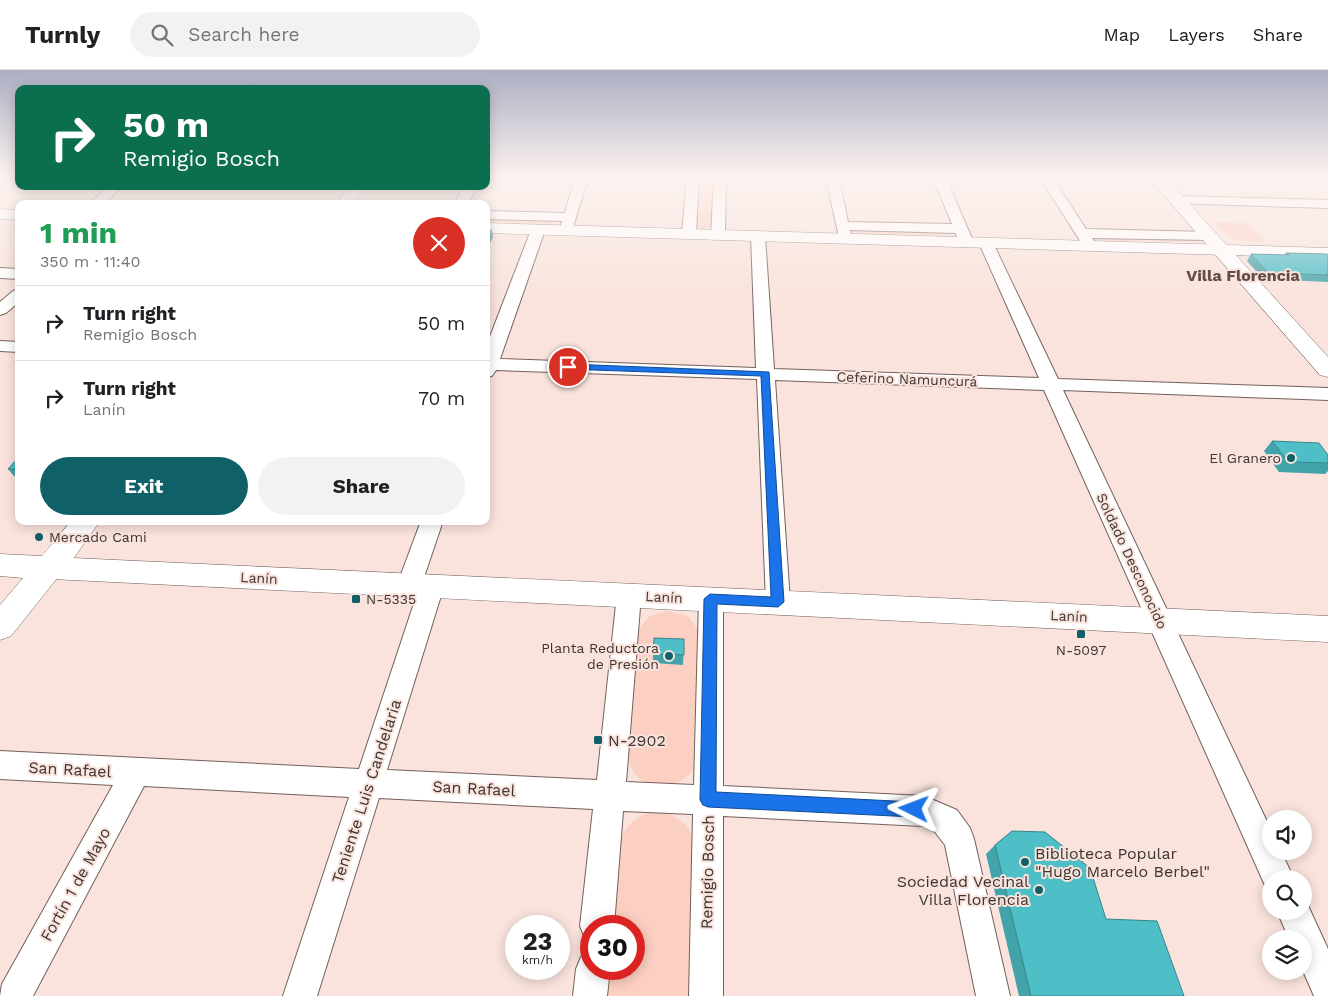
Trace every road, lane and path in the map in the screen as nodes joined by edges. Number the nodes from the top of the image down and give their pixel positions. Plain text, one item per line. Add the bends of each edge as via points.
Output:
1 (543, 221) edge
2 (690, 221) edge
3 (718, 221) edge
4 (841, 221) edge
5 (962, 221) edge
6 (1074, 221) edge
7 (1196, 221) edge
8 (568, 224) junction
9 (490, 228) edge
10 (538, 230) junction
11 (843, 232) junction
12 (689, 234) junction
13 (718, 235) junction
14 (758, 236) junction
15 (971, 238) junction
16 (1086, 239) junction
17 (1215, 243) junction
18 (1328, 253) edge
19 (0, 274) edge
20 (15, 274) edge
21 (15, 297) edge
22 (0, 310) edge
23 (0, 346) edge
24 (15, 347) edge
25 (490, 359) edge
26 (490, 367) edge
27 (1328, 370) edge
28 (766, 374) junction
29 (1051, 384) junction
30 (1328, 394) edge
31 (84, 525) edge
32 (431, 525) edge
33 (0, 565) edge
34 (51, 568) junction
35 (420, 585) junction
36 (629, 595) junction
37 (710, 599) junction
38 (778, 602) junction
39 (1160, 621) junction
40 (0, 627) edge
41 (1328, 629) edge
42 (0, 765) edge
43 (136, 772) junction
44 (368, 783) junction
45 (610, 795) junction
46 (708, 800) junction
47 (1274, 870) edge
48 (598, 915) edge
49 (1297, 920) edge
50 (591, 980) edge
51 (1328, 988) edge
52 (14, 996) edge
53 (300, 996) edge
54 (590, 996) edge
55 (706, 996) edge
56 (993, 996) edge

1 - 8 street
2 - 12 street
3 - 13 street
4 - 11 street
5 - 15 street, Soldado Desconocido
6 - 16 street
7 - 17 street
8 - 10 street
8 - 12 street
9 - 10 street
10 - 25 street
11 - 14 street
11 - 15 street
12 - 13 street
13 - 14 street
14 - 28 street
15 - 16 street
15 - 29 street, Soldado Desconocido
16 - 17 street
17 - 18 street
17 - 27 street
19 - 20 street
21 - 22 street
23 - 24 street
26 - 28 street, Ceferino Namuncurá
28 - 29 street, Ceferino Namuncurá
28 - 38 street
29 - 30 street, Ceferino Namuncurá
29 - 39 street, Soldado Desconocido
31 - 34 street
32 - 35 street, Teniente Luis Candelaria
33 - 34 street, Lanín
34 - 35 street, Lanín
34 - 40 street
35 - 36 street, Lanín
35 - 44 street, Teniente Luis Candelaria
36 - 37 street, Lanín
36 - 45 street
37 - 38 street, Lanín
37 - 46 street, Remigio Bosch
38 - 39 street, Lanín
39 - 41 street, Lanín
39 - 47 street, Soldado Desconocido
42 - 43 street, San Rafael
43 - 44 street, San Rafael
43 - 52 street, Fortín 1 de Mayo
44 - 45 street, San Rafael
44 - 53 street, Teniente Luis Candelaria
45 - 46 street, San Rafael
45 - 48 street
46 - 55 street, Remigio Bosch
46 - 56 street, San Rafael via 914,809 935,814 946,821 962,849
49 - 51 street
50 - 54 street

